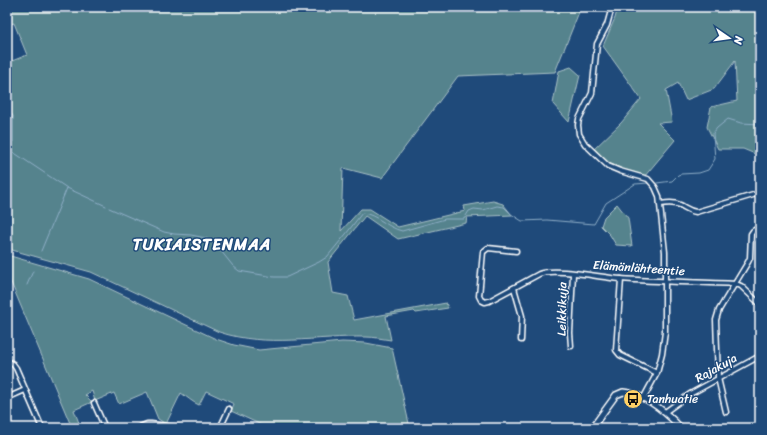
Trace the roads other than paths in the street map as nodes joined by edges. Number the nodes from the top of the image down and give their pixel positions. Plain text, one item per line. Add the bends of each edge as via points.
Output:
1 (612, 7) edge
2 (760, 193) edge
3 (660, 204) junction
4 (760, 227) edge
5 (516, 251) dead end
6 (573, 274) junction
7 (621, 279) junction
8 (664, 281) junction
9 (736, 284) junction
10 (514, 288) junction
11 (760, 304) edge
12 (521, 340) dead end
13 (571, 346) dead end
14 (758, 357) dead end
15 (7, 361) edge
16 (657, 373) junction
17 (718, 378) junction
18 (26, 390) junction
19 (7, 398) edge
20 (643, 399) junction
21 (94, 404) dead end
22 (229, 409) dead end
23 (665, 412) junction
24 (726, 412) dead end
25 (41, 428) edge
26 (105, 428) edge
27 (137, 428) edge
28 (180, 428) edge
29 (220, 428) edge
30 (592, 428) edge
31 (681, 428) edge

1 - 3 street via 607,25 597,44 592,93 579,119 578,134 608,166 648,179 655,187
2 - 3 street via 696,212 673,203
3 - 8 street
4 - 9 street via 751,234 750,258
5 - 10 street, Elämänlähteentie via 488,248 483,252 479,298 487,302
6 - 7 street, Elämänlähteentie
6 - 10 street, Elämänlähteentie via 541,273
6 - 13 street, Leikkikuja
7 - 8 street, Elämänlähteentie
7 - 16 street via 616,350 620,355
8 - 9 street, Elämänlähteentie
8 - 16 street via 665,332
9 - 11 street
9 - 17 street via 719,310 716,320
10 - 12 street via 522,316
14 - 17 street, Rajakuja
15 - 18 street via 16,368
16 - 20 street
17 - 23 street, Rajakuja
17 - 24 street
18 - 19 street
18 - 25 street
20 - 23 street
20 - 30 street via 621,392 616,395
21 - 26 street
22 - 29 street
23 - 31 street
27 - 28 street via 147,424

